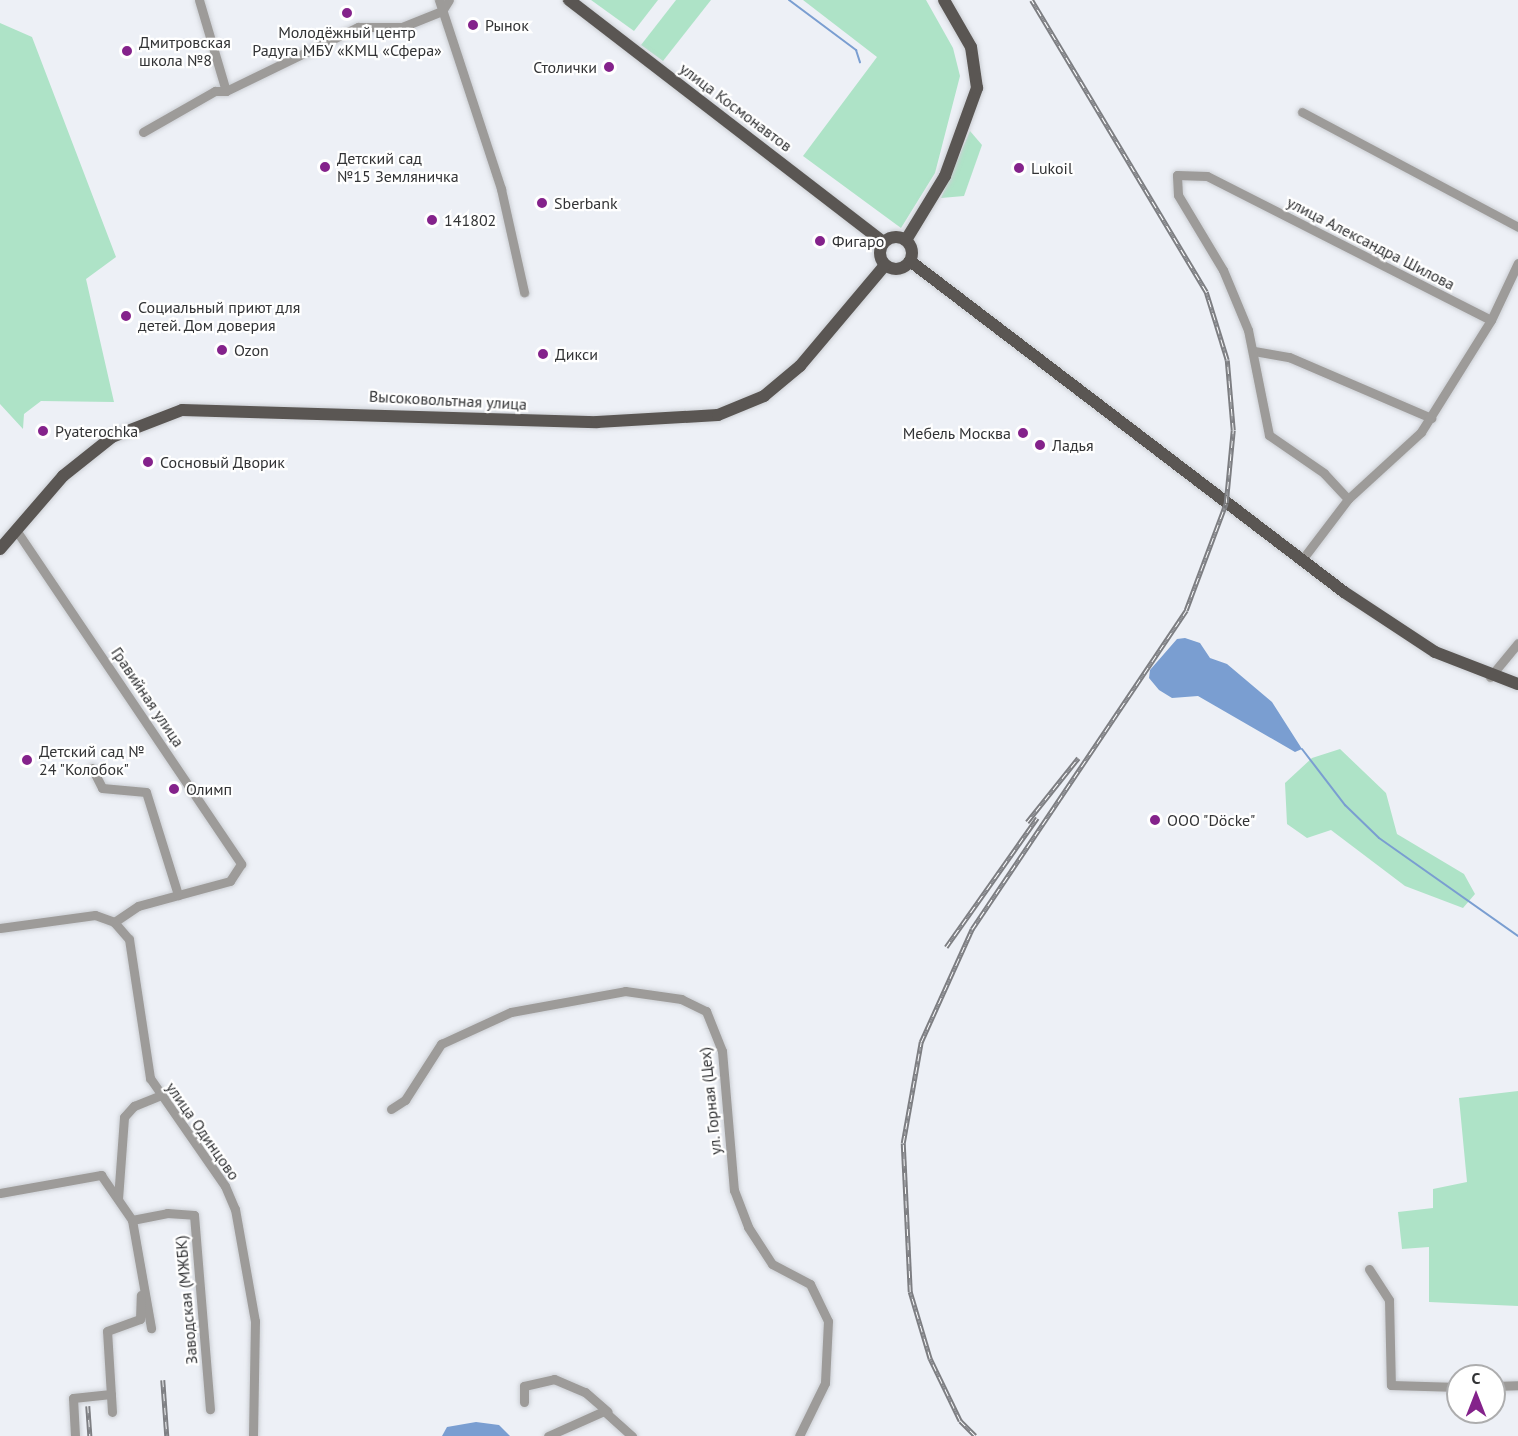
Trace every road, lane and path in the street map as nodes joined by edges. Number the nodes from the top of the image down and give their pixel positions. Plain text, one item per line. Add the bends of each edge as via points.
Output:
1 (199, 0) edge
2 (439, 0) edge
3 (448, 0) edge
4 (569, 0) edge
5 (944, 0) edge
6 (442, 11) junction
7 (226, 91) junction
8 (1302, 112) dead end
9 (143, 132) dead end
10 (1518, 227) edge
11 (906, 240) junction
12 (883, 242) junction
13 (910, 261) junction
14 (1518, 263) edge
15 (885, 265) junction
16 (524, 292) dead end
17 (1491, 320) junction
18 (1254, 351) junction
19 (1431, 418) junction
20 (1348, 500) junction
21 (16, 531) junction
22 (0, 549) edge
23 (1301, 561) junction
24 (1518, 643) edge
25 (1490, 677) junction
26 (1518, 684) edge
27 (92, 768) dead end
28 (178, 895) junction
29 (114, 922) junction
30 (0, 928) edge
31 (159, 1096) junction
32 (391, 1109) dead end
33 (0, 1193) edge
34 (118, 1199) junction
35 (132, 1220) junction
36 (1369, 1269) dead end
37 (142, 1274) junction
38 (151, 1328) dead end
39 (1446, 1386) edge
40 (111, 1394) junction
41 (524, 1402) dead end
42 (210, 1409) dead end
43 (112, 1412) dead end
44 (608, 1412) junction
45 (75, 1436) edge
46 (253, 1436) edge
47 (548, 1436) edge
48 (632, 1436) edge
49 (799, 1436) edge

1 - 7 street
2 - 6 street
3 - 6 street
4 - 12 main road, улица Космонавтов
5 - 11 main road via 971,47 977,88 945,176
6 - 7 street via 402,27 358,27
6 - 16 street via 501,189
7 - 9 street via 214,91
8 - 10 street
11 - 12 main road via 895,236
11 - 13 main road
12 - 15 main road via 879,255
13 - 15 main road via 900,269
13 - 23 main road
14 - 17 street
15 - 21 main road, Высоковольтная улица via 800,366 764,396 718,415 597,422 182,410 112,437 63,476
17 - 18 street, улица Александра Шилова via 1239,193 1196,173 1181,172 1175,181 1178,195 1239,303
17 - 19 street
18 - 19 street via 1289,357
18 - 20 street via 1269,435 1324,474
19 - 20 street
20 - 23 street
21 - 22 main road, Высоковольтная улица
21 - 28 street, Гравийная улица via 237,858 241,869 230,881
23 - 25 main road via 1409,636
24 - 25 street
25 - 26 main road
27 - 28 street via 102,788 146,792
28 - 29 street via 138,906
29 - 30 street via 81,914
29 - 31 street, улица Одинцово via 133,952 143,1058
31 - 34 street via 134,1106 124,1117 125,1145
31 - 46 street, улица Одинцово via 212,1167 235,1209 255,1321
32 - 49 street, ул. Горная (Цех) via 405,1100 441,1044 511,1012 625,991 681,999 706,1011 722,1051 734,1190 748,1227 772,1263 810,1284 828,1320 825,1383
33 - 34 street via 101,1175
34 - 35 street
35 - 37 street
35 - 42 street, Заводская (МЖБК) via 167,1213 194,1215
36 - 39 street via 1389,1300 1392,1385
37 - 38 street
37 - 40 street via 140,1319 108,1331
40 - 43 street
40 - 45 street via 73,1398
41 - 44 street via 524,1386 554,1379 585,1392
44 - 47 street
44 - 48 street

